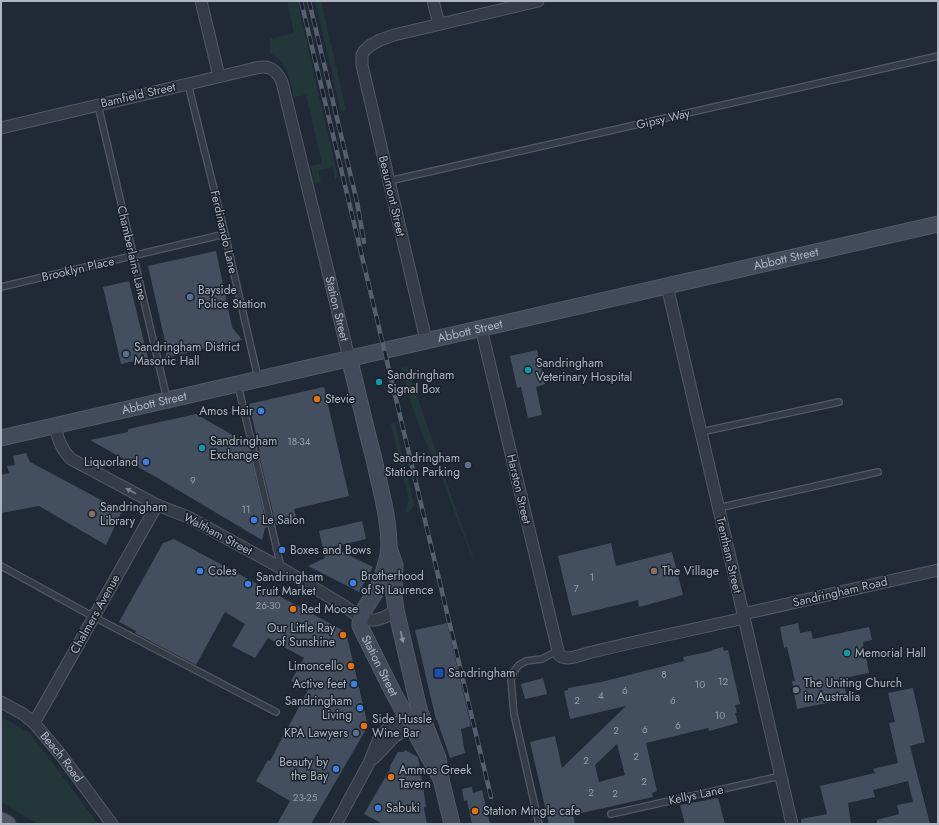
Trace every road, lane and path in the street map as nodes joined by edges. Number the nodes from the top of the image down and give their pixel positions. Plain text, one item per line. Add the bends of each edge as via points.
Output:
1 (201, 1) edge
2 (433, 1) edge
3 (538, 1) edge
4 (439, 24) junction
5 (938, 56) edge
6 (274, 71) joint
7 (219, 76) junction
8 (188, 84) junction
9 (98, 105) junction
10 (1, 127) edge
11 (389, 182) junction
12 (938, 224) edge
13 (225, 234) junction
14 (133, 256) junction
15 (667, 286) junction
16 (1, 287) edge
17 (480, 328) junction
18 (426, 340) junction
19 (349, 358) junction
20 (258, 380) junction
21 (238, 385) junction
22 (168, 401) junction
23 (839, 402) dead end
24 (55, 426) junction
25 (701, 432) junction
26 (1, 438) edge
27 (878, 472) dead end
28 (157, 506) junction
29 (718, 508) junction
30 (389, 548) junction
31 (1, 566) edge
32 (281, 568) junction
33 (938, 570) edge
34 (370, 600) junction
35 (395, 605) junction
36 (743, 616) junction
37 (94, 617) junction
38 (361, 618) junction
39 (557, 651) junction
40 (1, 702) edge
41 (276, 712) dead end
42 (414, 720) junction
43 (34, 723) junction
44 (781, 776) junction
45 (611, 814) dead end
46 (1, 821) edge
47 (339, 823) edge
48 (7, 824) edge
49 (112, 824) edge
50 (452, 824) edge
51 (539, 824) edge
52 (792, 824) edge

1 - 7 street
2 - 4 street
3 - 4 street
4 - 11 street, Beaumont Street via 380,40 362,55 362,65
5 - 11 lane, Gipsy Way
6 - 7 street, Bamfield Street via 268,66
6 - 19 street, Station Street via 282,82
7 - 8 street, Bamfield Street
8 - 9 street, Bamfield Street
8 - 13 lane, Ferdinando Lane
9 - 10 street, Bamfield Street
9 - 14 lane, Chamberlains Lane
11 - 18 street, Beaumont Street
12 - 15 street, Abbott Street
13 - 14 lane, Brooklyn Place
13 - 20 lane, Ferdinando Lane
14 - 16 lane, Brooklyn Place
14 - 22 lane, Chamberlains Lane
15 - 17 street, Abbott Street
15 - 25 street, Trentham Street
17 - 18 street, Abbott Street
17 - 39 street, Harston Street
18 - 19 street, Abbott Street
19 - 20 street, Abbott Street
19 - 30 street, Station Street via 382,492
20 - 21 street, Abbott Street
21 - 22 street, Abbott Street
21 - 32 lane
22 - 24 street, Abbott Street
23 - 25 lane
24 - 26 street, Abbott Street
28 -> 24 street, Waltham Street via 71,459 60,444
25 - 29 street, Trentham Street
27 - 29 lane
28 - 32 street, Waltham Street via 188,518
28 - 37 street, Chalmers Avenue
29 - 36 street, Trentham Street
30 - 34 street, Station Street via 380,581
30 - 35 street, Station Street via 395,565
31 - 37 lane
32 - 38 street, Waltham Street
33 - 36 street, Sandringham Road
34 - 35 street via 382,598
34 - 38 street, Station Street
35 - 38 street via 384,617 376,620
35 -> 42 street, Station Street
36 - 39 street, Sandringham Road via 573,657 561,657
36 - 44 street, Trentham Street
37 - 41 lane
37 - 43 street, Chalmers Avenue
38 - 42 street, Station Street via 362,631
39 - 51 lane via 542,659 526,661 519,665 511,680 514,714
40 - 43 street, Beach Road
42 - 47 street via 369,763
42 - 50 street, Station Street via 441,779
43 - 49 street, Beach Road
44 - 45 lane, Kellys Lane
44 - 52 street, Trentham Street
46 - 48 main road

